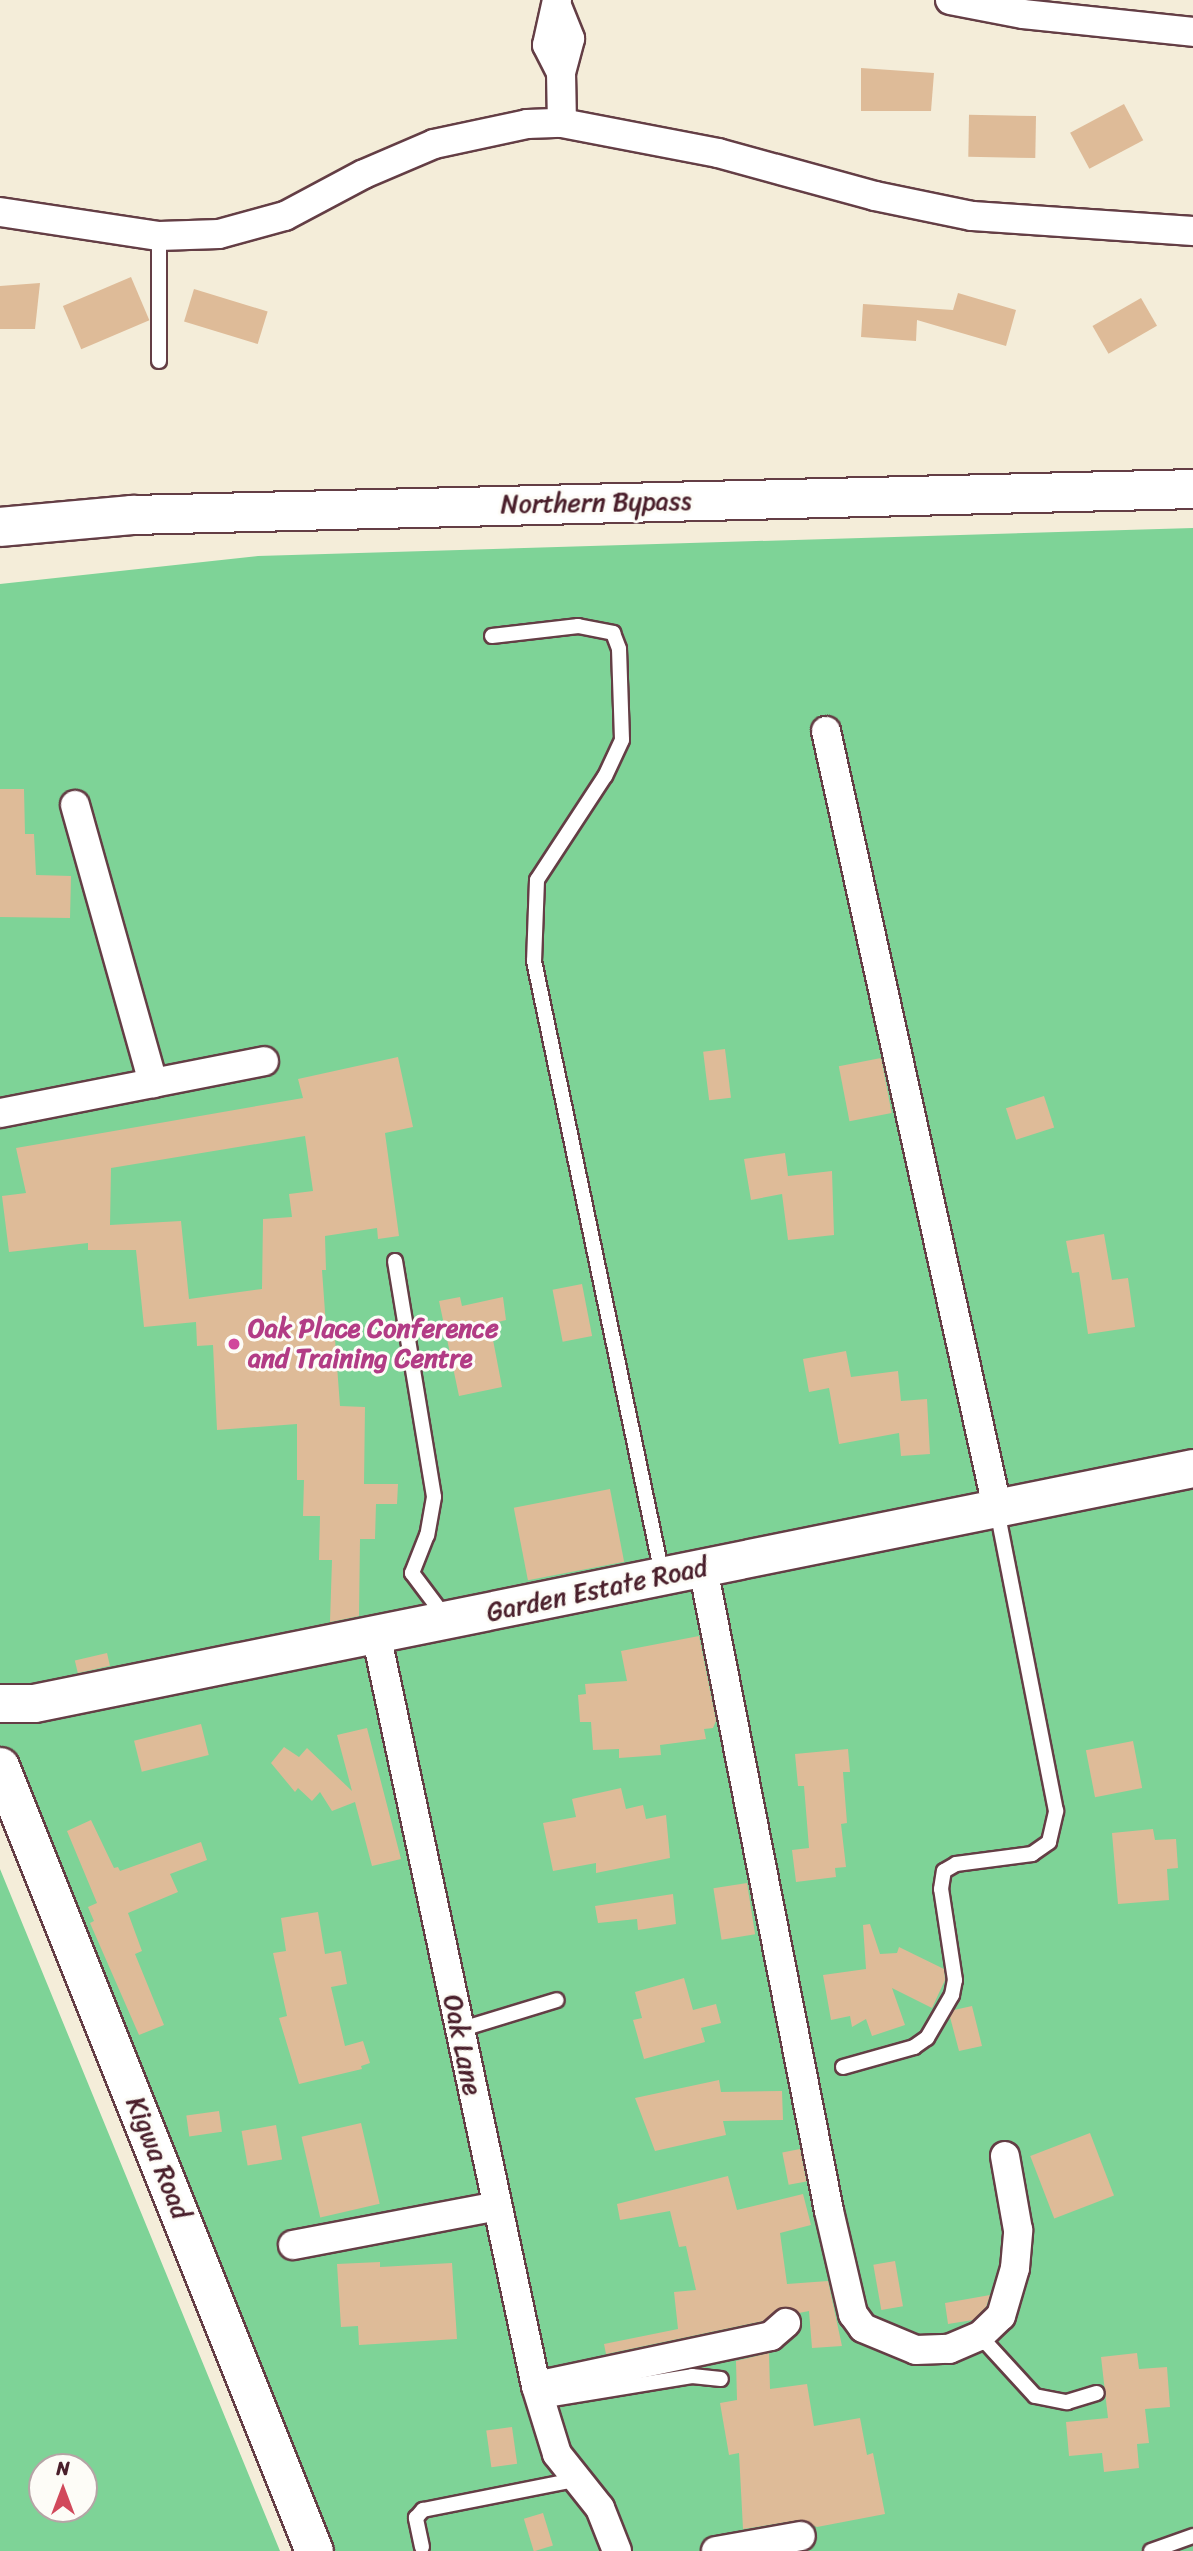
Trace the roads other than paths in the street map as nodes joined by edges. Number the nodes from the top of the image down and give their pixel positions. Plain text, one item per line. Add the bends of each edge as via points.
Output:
1 (950, 0) edge
2 (557, 3) edge
3 (1193, 32) edge
4 (562, 123) junction
5 (0, 212) edge
6 (1193, 231) edge
7 (159, 236) junction
8 (159, 361) dead end
9 (1193, 489) edge
10 (0, 527) edge
11 (492, 636) dead end
12 (826, 731) dead end
13 (75, 805) dead end
14 (264, 1060) dead end
15 (153, 1083) junction
16 (0, 1114) edge
17 (395, 1261) dead end
18 (1193, 1468) edge
19 (997, 1507) junction
20 (703, 1568) junction
21 (663, 1579) junction
22 (376, 1634) junction
23 (0, 1703) edge
24 (0, 1766) edge
25 (557, 2000) dead end
26 (459, 2030) junction
27 (843, 2067) dead end
28 (1004, 2156) dead end
29 (497, 2206) junction
30 (293, 2245) dead end
31 (786, 2323) dead end
32 (980, 2336) junction
33 (721, 2379) dead end
34 (538, 2393) junction
35 (1097, 2393) dead end
36 (575, 2480) junction
37 (801, 2536) dead end
38 (1193, 2536) edge
39 (422, 2547) dead end
40 (314, 2551) edge
41 (617, 2551) edge
42 (716, 2551) edge
43 (1152, 2551) edge

1 - 3 street via 1023,14
2 - 4 street via 547,44 561,72
4 - 6 street via 718,153 875,196 972,216
4 - 7 street via 527,124 434,144 285,216 219,234
5 - 7 street
7 - 8 lane
9 - 10 main road, Northern Bypass via 132,515
11 - 21 lane via 578,626 613,633 619,649 622,740 605,776 537,880 534,961
12 - 19 street
13 - 15 street
14 - 15 street
15 - 16 street
17 - 22 lane via 434,1497 427,1535 412,1573 442,1613
18 - 19 street, Garden Estate Road
19 - 20 street, Garden Estate Road
19 - 27 lane via 1056,1811 1049,1842 1032,1854 956,1864 944,1871 941,1889 955,1980 952,1995 920,2042
20 - 21 street, Garden Estate Road
20 - 32 street via 853,2314 863,2328 885,2341 916,2350 949,2348
21 - 22 street, Garden Estate Road
22 - 23 street, Garden Estate Road via 34,1703
22 - 26 street, Oak Lane
24 - 40 street, Kigwa Road
25 - 26 lane
26 - 29 street, Oak Lane
28 - 32 street via 1018,2230 1015,2268 1001,2316
29 - 30 street
29 - 34 street, Oak Lane
31 - 34 street via 760,2339
32 - 35 lane via 1035,2396 1067,2402
33 - 34 lane via 692,2376
34 - 36 street, Oak Lane via 557,2454
36 - 39 lane via 423,2510 416,2518
36 - 41 street, Oak Lane via 600,2508
37 - 42 street
38 - 43 lane

